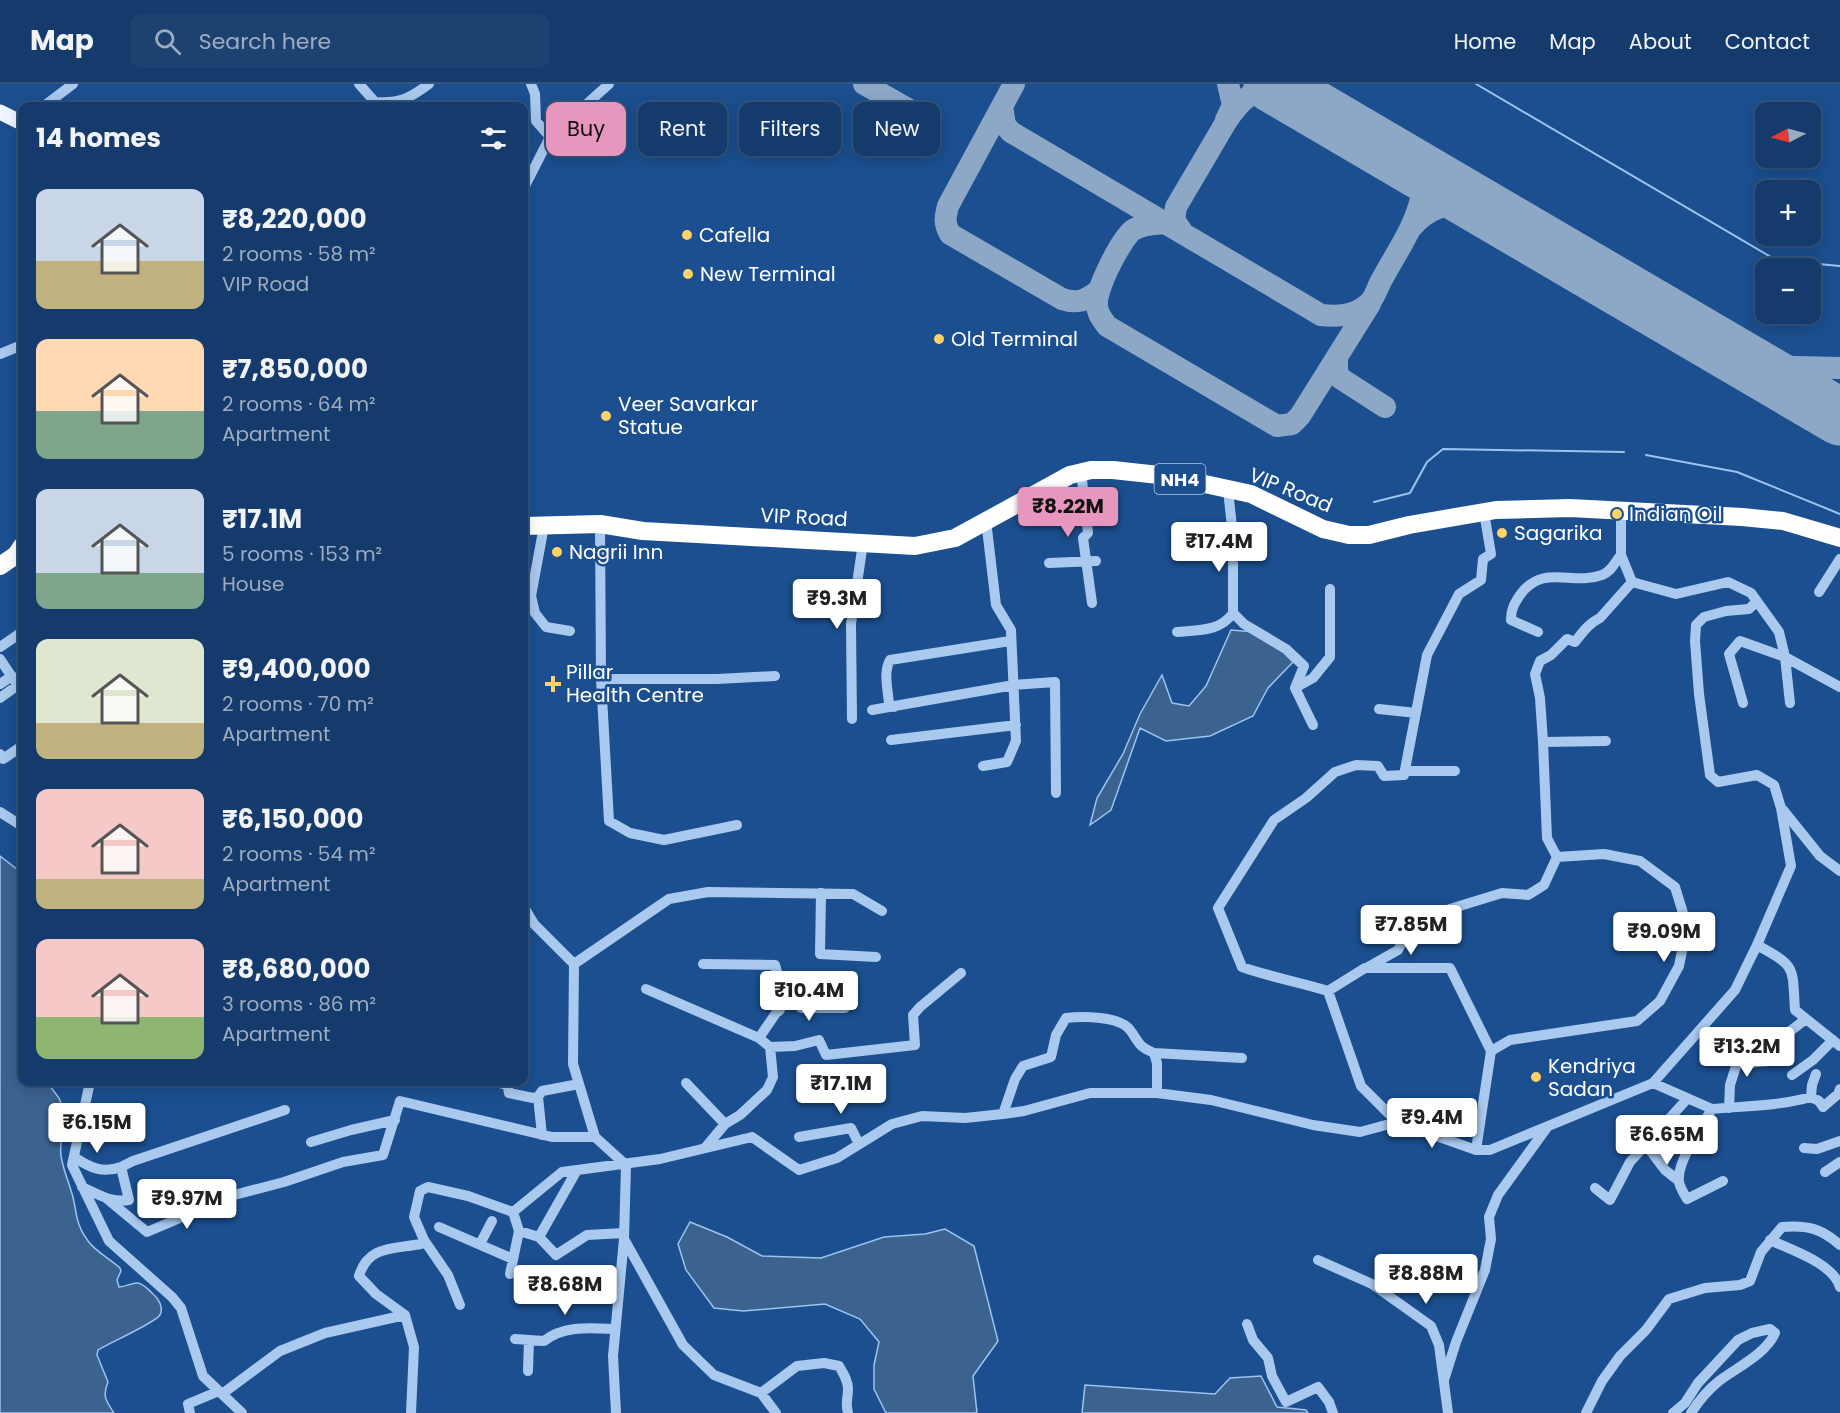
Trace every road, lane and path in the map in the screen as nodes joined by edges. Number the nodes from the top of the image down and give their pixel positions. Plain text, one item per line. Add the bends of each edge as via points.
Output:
1 (74, 84) edge
2 (359, 84) edge
3 (429, 84) edge
4 (531, 84) edge
5 (609, 84) edge
6 (49, 102) edge
7 (375, 102) edge
8 (395, 102) edge
9 (589, 102) edge
10 (0, 112) edge
11 (18, 121) edge
12 (546, 132) edge
13 (546, 145) edge
14 (528, 180) edge
15 (18, 347) edge
16 (0, 354) edge
17 (1081, 471) junction
18 (1228, 490) junction
19 (1484, 512) junction
20 (1622, 512) junction
21 (986, 520) junction
22 (600, 524) junction
23 (528, 526) edge
24 (544, 526) junction
25 (1840, 538) edge
26 (863, 543) junction
27 (18, 552) edge
28 (1621, 555) junction
29 (1840, 559) edge
30 (1091, 561) junction
31 (1, 562) edge
32 (1049, 563) dead end
33 (1632, 582) junction
34 (1330, 589) dead end
35 (1819, 592) dead end
36 (1757, 601) junction
37 (1092, 603) dead end
38 (1233, 613) junction
39 (570, 631) dead end
40 (1177, 632) dead end
41 (1538, 632) dead end
42 (18, 635) edge
43 (1010, 641) junction
44 (0, 647) edge
45 (1785, 657) junction
46 (0, 659) edge
47 (775, 676) dead end
48 (601, 679) junction
49 (0, 684) edge
50 (18, 684) edge
51 (1014, 685) junction
52 (1840, 687) edge
53 (1295, 688) junction
54 (0, 698) edge
55 (1743, 703) dead end
56 (1790, 703) dead end
57 (894, 707) junction
58 (1379, 709) dead end
59 (872, 710) dead end
60 (1416, 713) junction
61 (852, 719) dead end
62 (1313, 724) dead end
63 (1016, 725) junction
64 (891, 740) dead end
65 (1606, 741) dead end
66 (1543, 742) junction
67 (18, 749) edge
68 (0, 754) edge
69 (984, 766) dead end
70 (1405, 771) junction
71 (1455, 771) dead end
72 (1056, 793) dead end
73 (1781, 808) junction
74 (0, 812) edge
75 (18, 823) edge
76 (737, 825) dead end
77 (1557, 857) junction
78 (1840, 871) edge
79 (821, 893) junction
80 (882, 911) dead end
81 (528, 914) edge
82 (534, 924) junction
83 (528, 928) edge
84 (1757, 945) junction
85 (876, 957) dead end
86 (574, 964) junction
87 (703, 964) dead end
88 (1365, 968) junction
89 (961, 973) dead end
90 (646, 989) dead end
91 (1328, 991) junction
92 (780, 997) junction
93 (844, 1008) dead end
94 (1806, 1019) junction
95 (759, 1038) junction
96 (1836, 1043) edge
97 (770, 1047) junction
98 (1491, 1051) junction
99 (1154, 1053) junction
100 (1242, 1058) dead end
101 (1816, 1074) dead end
102 (1792, 1075) dead end
103 (686, 1083) dead end
104 (1653, 1083) junction
105 (579, 1084) junction
106 (89, 1086) edge
107 (508, 1086) edge
108 (1840, 1089) edge
109 (1157, 1093) junction
110 (538, 1096) junction
111 (1811, 1097) junction
112 (1687, 1099) junction
113 (1729, 1108) junction
114 (1712, 1109) junction
115 (285, 1110) dead end
116 (1003, 1114) junction
117 (395, 1120) junction
118 (1397, 1122) junction
119 (725, 1124) junction
120 (1549, 1125) junction
121 (542, 1135) junction
122 (595, 1137) junction
123 (799, 1137) dead end
124 (311, 1142) dead end
125 (1840, 1142) edge
126 (859, 1144) junction
127 (1646, 1145) junction
128 (705, 1148) junction
129 (1804, 1148) dead end
130 (1476, 1150) junction
131 (74, 1156) junction
132 (1840, 1162) edge
133 (626, 1165) junction
134 (121, 1167) junction
135 (577, 1170) junction
136 (1825, 1172) dead end
137 (1679, 1181) junction
138 (1723, 1181) dead end
139 (82, 1186) junction
140 (1595, 1188) dead end
141 (106, 1198) junction
142 (513, 1212) junction
143 (492, 1221) dead end
144 (440, 1227) dead end
145 (519, 1231) junction
146 (624, 1236) junction
147 (539, 1237) junction
148 (424, 1240) junction
149 (1770, 1240) junction
150 (480, 1244) junction
151 (1840, 1245) edge
152 (513, 1259) junction
153 (1318, 1260) dead end
154 (510, 1274) dead end
155 (1840, 1287) edge
156 (460, 1305) dead end
157 (405, 1315) junction
158 (1247, 1324) dead end
159 (615, 1329) junction
160 (515, 1339) dead end
161 (529, 1340) junction
162 (528, 1371) dead end
163 (1444, 1380) junction
164 (221, 1392) junction
165 (761, 1393) junction
166 (1690, 1409) edge
167 (189, 1413) edge
168 (242, 1413) edge
169 (411, 1413) edge
170 (616, 1413) edge
171 (776, 1413) edge
172 (848, 1413) edge
173 (1333, 1413) edge
174 (1448, 1413) edge
175 (1586, 1413) edge
176 (1673, 1413) edge

1 - 6 street
2 - 7 street
3 - 8 street via 411,97
4 - 12 street via 536,121
5 - 9 street
10 - 11 main road
13 - 14 street
15 - 16 street
17 - 18 highway, VIP Road / NH4 via 1168,476
17 - 21 highway, VIP Road / NH4
17 - 30 street via 1088,533 1083,538
18 - 19 highway, VIP Road / NH4 via 1251,494 1323,529 1349,535 1369,535
18 - 38 street via 1233,536
19 - 20 highway, VIP Road / NH4 via 1570,508
19 - 60 street via 1491,554 1484,559 1481,580 1460,594 1427,655
20 - 25 highway, VIP Road / NH4 via 1742,516 1783,521
20 - 28 street
21 - 26 highway, VIP Road / NH4 via 955,538 915,546
21 - 43 street via 996,605 1011,630
22 - 24 highway, VIP Road / NH4
22 - 26 highway, VIP Road / NH4 via 643,531
22 - 48 street
23 - 24 highway, VIP Road / NH4
24 - 39 street via 531,596 535,613 546,627
26 - 61 street via 851,624
27 - 31 highway
28 - 33 street
28 - 41 street via 1611,570 1600,576 1537,579 1523,590 1511,608 1511,620
29 - 35 street
30 - 32 street
30 - 37 street
33 - 36 street via 1676,594 1728,582 1751,593
33 - 66 street via 1575,642 1567,639 1539,661 1535,674
34 - 53 street via 1330,657 1313,678
36 - 45 street via 1779,632
36 - 73 street via 1749,609 1726,610 1704,617 1696,625 1699,694 1710,775 1718,782 1757,775 1774,785
38 - 40 street via 1228,621 1212,629
38 - 53 street via 1304,666
42 - 44 street
43 - 51 street
43 - 57 street via 890,660 886,666 887,680 890,704
45 - 52 street
45 - 55 street via 1740,641 1730,654
45 - 56 street
46 - 50 street
47 - 48 street
48 - 76 street via 609,821 630,833 664,840
49 - 50 street
50 - 54 street
51 - 57 street
51 - 63 street
51 - 72 street via 1055,682
53 - 62 street
57 - 59 street
58 - 60 street
60 - 70 street
63 - 64 street
63 - 69 street via 1016,741 1007,762
65 - 66 street
66 - 77 street via 1547,838
67 - 68 street via 3,759
70 - 71 street
70 - 91 street via 1404,775 1384,776 1378,766 1356,765 1335,772 1274,820 1218,908 1242,967
73 - 78 street via 1820,856
73 - 84 street via 1791,866
74 - 75 street
77 - 88 street via 1544,885 1528,895 1502,893 1414,920 1398,950
77 - 98 street via 1604,854 1640,861 1675,887 1687,926 1679,966 1660,1001 1637,1021 1510,1040
79 - 80 street via 853,894
79 - 85 street via 819,954
79 - 86 street via 708,892 669,899
81 - 82 street
82 - 83 street
82 - 86 street
84 - 94 street via 1786,960 1793,973 1795,1010
84 - 104 street via 1735,990
86 - 105 street via 573,1064
87 - 92 street via 775,965
88 - 91 street
88 - 98 street via 1450,968
89 - 97 street via 913,1015 915,1045 826,1055 819,1040
90 - 95 street
91 - 118 street via 1361,1086
92 - 93 street via 795,998 801,1008
92 - 95 street via 780,1010
94 - 96 street
94 - 113 street via 1789,1032 1769,1061 1737,1060
95 - 97 street
96 - 102 street
97 - 119 street via 772,1077 767,1090
98 - 130 street
99 - 100 street
99 - 109 street
99 - 116 street via 1134,1039 1121,1022 1081,1016 1066,1018 1056,1035 1051,1057 1023,1066
101 - 111 street
103 - 119 street
104 - 112 street
104 - 120 street
105 - 110 street via 542,1090
105 - 122 street
106 - 131 street
107 - 110 street via 509,1093
108 - 111 street via 1823,1107
109 - 116 street via 1090,1093
109 - 118 street via 1211,1100 1312,1125 1360,1132
110 - 121 street
111 - 113 street
112 - 114 street
112 - 127 street
113 - 114 street
114 - 137 street via 1690,1148
115 - 134 street
116 - 126 street via 965,1118 922,1116 892,1124
117 - 121 street via 400,1101
117 - 124 street
117 - 141 street via 383,1155 344,1162 234,1194 147,1232
118 - 130 street
119 - 128 street
120 - 130 street via 1490,1150
120 - 163 street via 1493,1206 1485,1270
121 - 122 street
122 - 133 street
123 - 126 street via 851,1128
125 - 129 street via 1817,1149
126 - 128 street via 837,1158 799,1170 752,1137
127 - 137 street
127 - 140 street via 1630,1162 1610,1200
128 - 133 street
131 - 134 street via 91,1168 110,1172
131 - 139 street via 72,1165
132 - 136 street
133 - 135 street
133 - 146 street
134 - 141 street via 129,1200
135 - 142 street via 562,1172
135 - 147 street
137 - 138 street via 1687,1199
139 - 141 street
139 - 164 street via 109,1241 181,1308 203,1376
142 - 145 street
142 - 148 street via 428,1187 420,1191 414,1217
143 - 150 street
144 - 150 street
145 - 147 street
145 - 152 street
146 - 147 street via 587,1235 556,1255
146 - 159 street
146 - 165 street via 683,1345 714,1375
148 - 156 street via 448,1275
148 - 157 street via 421,1244 374,1252 360,1276 376,1294
149 - 151 street via 1782,1227 1809,1226
149 - 155 street via 1825,1266 1838,1279
149 - 175 street via 1750,1281 1669,1299 1620,1356
150 - 152 street
152 - 154 street
153 - 163 street via 1372,1284 1431,1326 1439,1345
157 - 164 street via 325,1333 280,1351
157 - 169 street via 414,1347
158 - 173 street via 1253,1340 1268,1358 1272,1376 1286,1402 1318,1387
159 - 161 street via 576,1328 544,1341
159 - 170 street via 612,1356
160 - 161 street
161 - 162 street
163 - 174 street
164 - 167 street via 188,1404
164 - 168 street
165 - 171 street
165 - 172 street via 797,1366 839,1366 847,1382
166 - 166 street via 1698,1383 1738,1340 1770,1329 1775,1333 1760,1352 1716,1383
166 - 176 street

